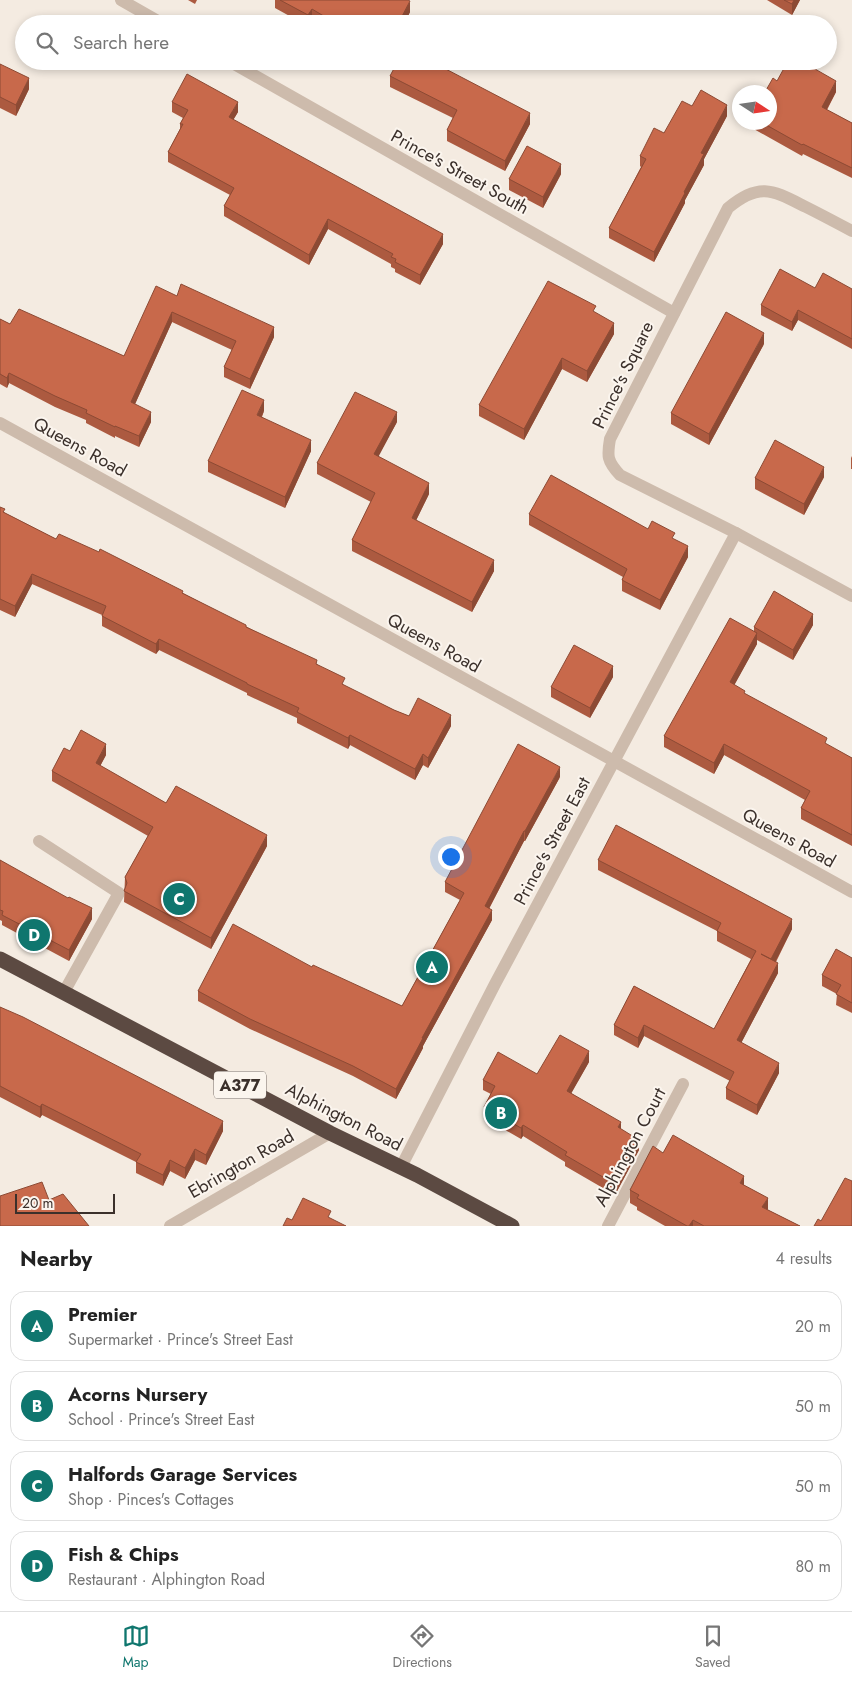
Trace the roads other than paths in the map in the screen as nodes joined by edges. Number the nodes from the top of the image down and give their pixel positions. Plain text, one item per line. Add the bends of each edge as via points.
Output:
1 (121, 0) edge
2 (147, 15) edge
3 (245, 70) edge
4 (852, 231) edge
5 (674, 312) junction
6 (0, 423) edge
7 (736, 533) junction
8 (852, 596) edge
9 (614, 762) junction
10 (39, 841) dead end
11 (852, 892) edge
12 (0, 959) edge
13 (64, 992) junction
14 (683, 1084) dead end
15 (330, 1133) junction
16 (401, 1167) junction
17 (170, 1226) edge
18 (512, 1226) edge
19 (608, 1226) edge

1 - 2 street
3 - 5 street, Prince's Street South
4 - 5 street, Prince's Square via 777,192 760,191 742,197 728,208
5 - 7 street, Prince's Square via 610,439 607,454 611,466 620,475
6 - 9 street, Queens Road
7 - 8 street, Prince's Square
7 - 9 street, Prince's Street East
9 - 11 street, Queens Road
9 - 16 street, Prince's Street East
10 - 13 street via 119,893
12 - 13 highway, Alphington Road / A377
13 - 15 highway, Alphington Road / A377
14 - 19 street, Alphington Court
15 - 16 highway, Alphington Road / A377
15 - 17 street, Ebrington Road
16 - 18 highway, Alphington Road / A377

